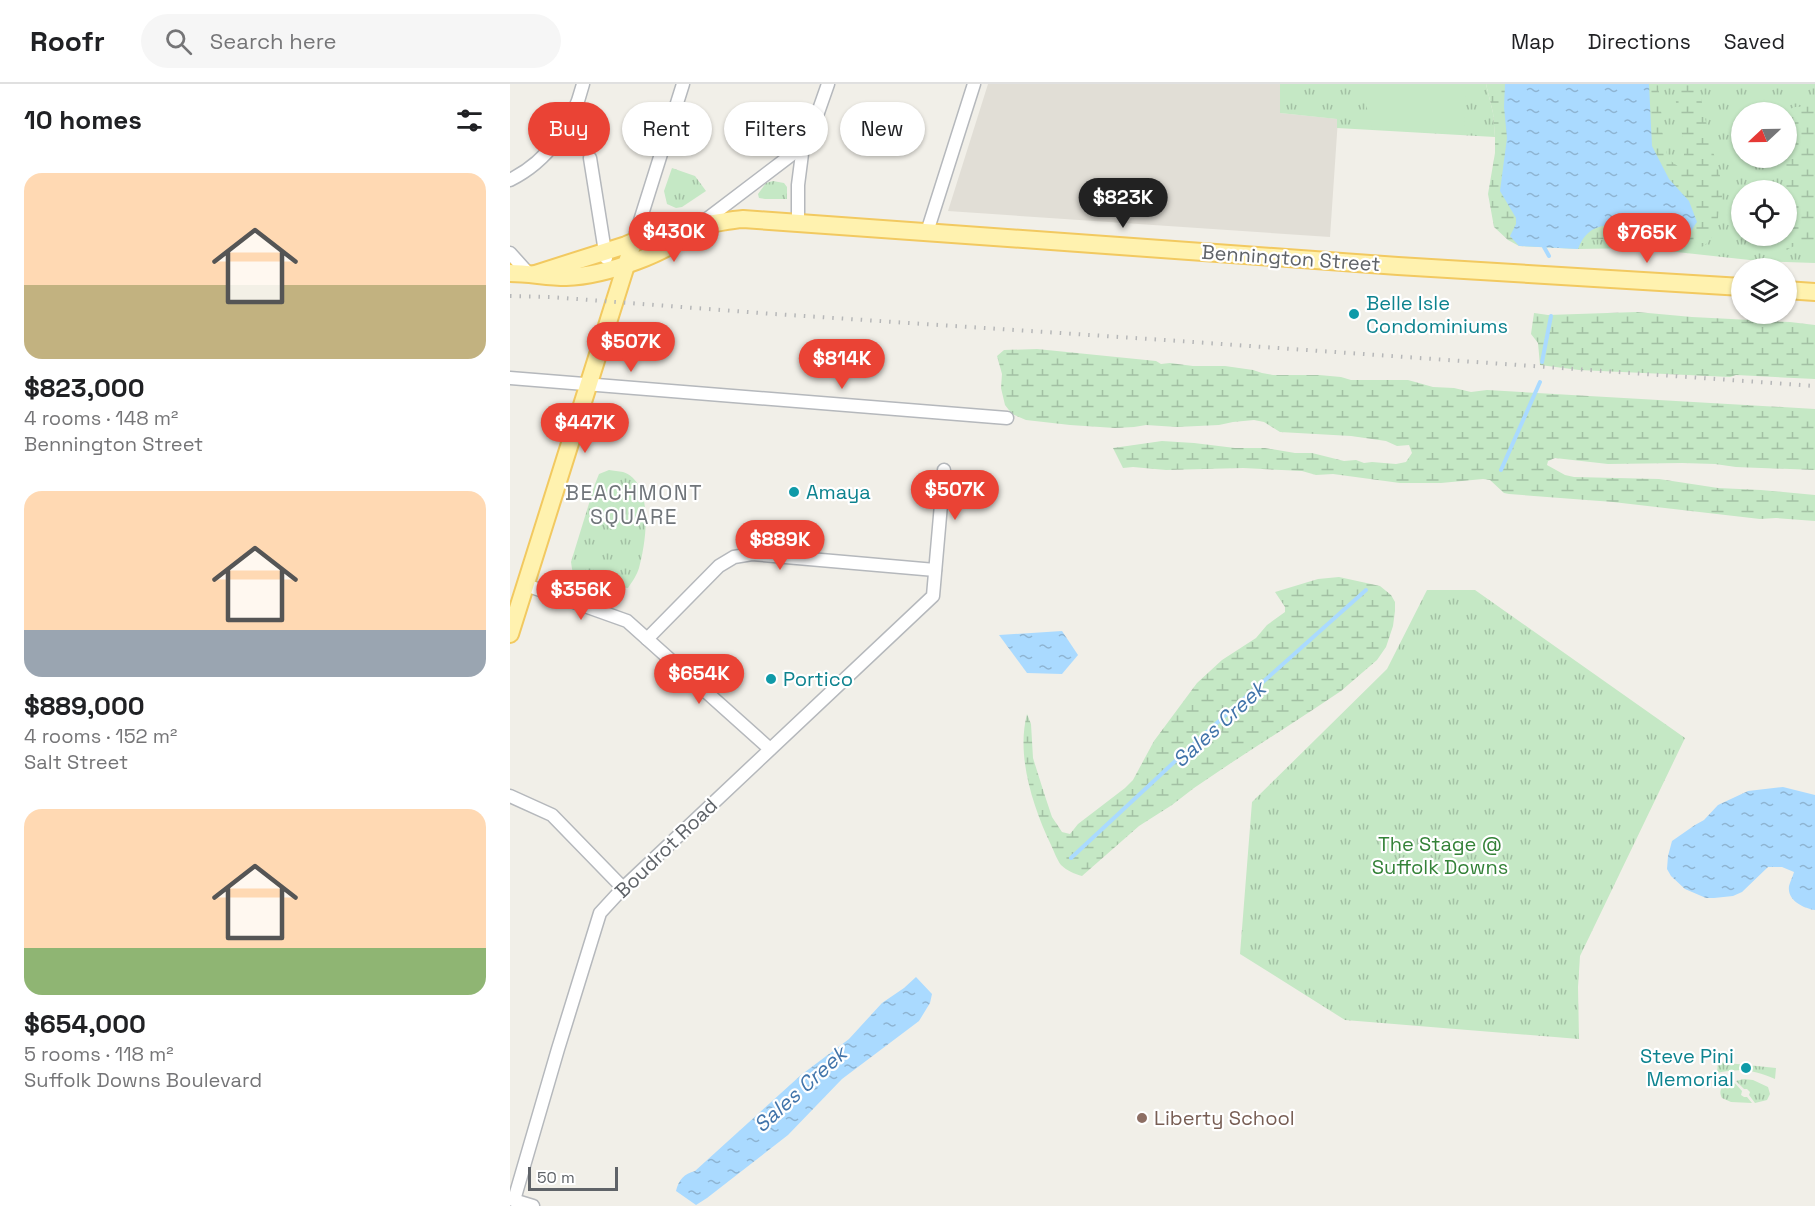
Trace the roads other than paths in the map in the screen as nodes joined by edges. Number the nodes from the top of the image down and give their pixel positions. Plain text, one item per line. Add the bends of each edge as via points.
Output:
1 (583, 84) edge
2 (683, 84) edge
3 (828, 84) edge
4 (974, 84) edge
5 (822, 102) edge
6 (790, 156) edge
7 (802, 156) edge
8 (590, 158) dead end
9 (510, 180) edge
10 (798, 223) junction
11 (698, 225) junction
12 (927, 232) junction
13 (633, 243) junction
14 (605, 252) junction
15 (510, 253) edge
16 (626, 266) junction
17 (608, 271) junction
18 (510, 273) edge
19 (531, 274) junction
20 (1731, 286) edge
21 (1797, 291) edge
22 (1815, 292) edge
23 (510, 378) edge
24 (588, 385) junction
25 (1007, 418) dead end
26 (944, 470) dead end
27 (935, 570) junction
28 (526, 585) junction
29 (510, 634) edge
30 (647, 639) junction
31 (770, 749) junction
32 (510, 796) edge
33 (623, 888) junction
34 (512, 1200) edge
35 (533, 1206) edge

1 - 9 street via 572,115 554,144 532,166
2 - 13 street
3 - 5 street
4 - 12 street
6 - 11 street
7 - 10 street
8 - 14 street
10 - 11 main road, Bennington Street via 736,220
10 - 12 main road, Bennington Street
11 - 13 main road, Bennington Street via 674,225
11 - 16 main road via 681,240
12 - 20 main road, Bennington Street
13 - 14 main road, Bennington Street
13 - 16 main road
14 - 17 street
14 - 19 main road, Bennington Street
15 - 19 street
16 - 17 main road
16 - 24 main road
17 - 19 main road via 564,277
18 - 19 main road
21 - 22 main road
23 - 24 street
24 - 25 street
24 - 28 main road
26 - 27 street, Boudrot Road
27 - 30 street via 752,554 734,557 719,566
27 - 31 street, Boudrot Road via 933,596
28 - 29 main road
28 - 30 street via 627,621
30 - 31 street
31 - 33 street, Boudrot Road
32 - 33 street via 552,815
33 - 34 street, Boudrot Road via 600,913
34 - 35 street

